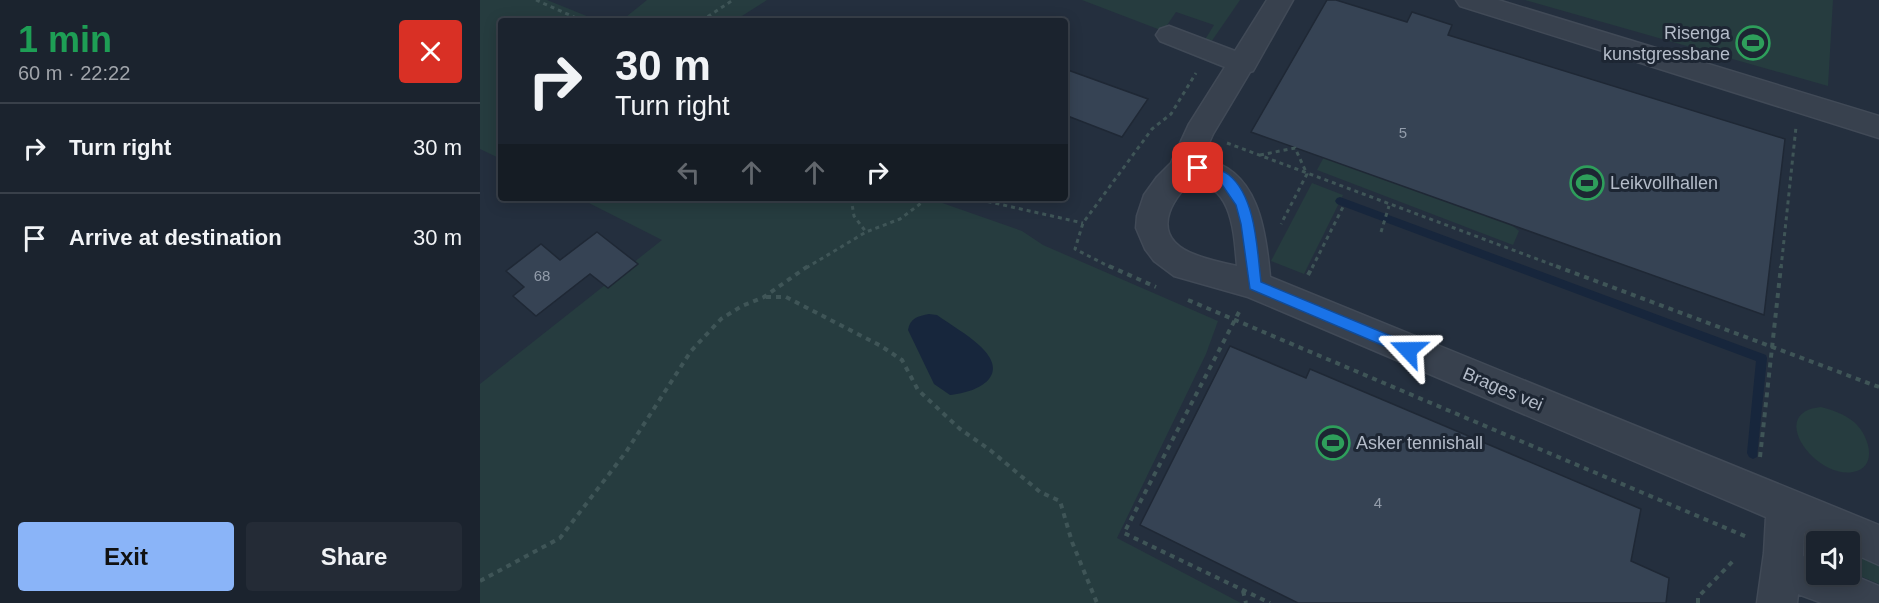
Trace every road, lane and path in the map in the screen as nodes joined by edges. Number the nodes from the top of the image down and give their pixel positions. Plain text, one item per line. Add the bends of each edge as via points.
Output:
1 (536, 0) edge
2 (733, 0) edge
3 (1280, 0) edge
4 (1469, 0) edge
5 (576, 18) edge
6 (706, 18) edge
7 (1169, 35) dead end
8 (1212, 52) junction
9 (1243, 63) junction
10 (1798, 101) junction
11 (1165, 119) junction
12 (1879, 127) edge
13 (1199, 132) junction
14 (1259, 155) junction
15 (1182, 170) junction
16 (1306, 174) junction
17 (852, 201) edge
18 (924, 201) edge
19 (985, 201) edge
20 (1389, 206) junction
21 (1343, 207) dead end
22 (1383, 222) joint
23 (1083, 223) junction
24 (866, 232) junction
25 (1381, 232) dead end
26 (1275, 234) dead end
27 (1304, 281) dead end
28 (1254, 285) junction
29 (1162, 289) dead end
30 (764, 297) junction
31 (1183, 298) dead end
32 (1234, 321) junction
33 (1773, 346) junction
34 (1879, 387) edge
35 (1770, 499) junction
36 (1879, 545) edge
37 (1733, 561) dead end
38 (480, 581) edge
39 (1780, 585) edge
40 (1243, 590) junction
41 (1097, 603) edge
42 (1246, 603) edge
43 (1270, 603) edge
44 (1698, 603) edge
45 (1871, 603) edge

1 - 5 path
2 - 6 path
3 - 9 street, Brages vei
4 - 10 street
7 - 8 street
8 - 9 street
8 - 11 path
9 - 13 street, Brages vei
10 - 12 street
10 - 33 path
11 - 13 path
11 - 23 path via 1152,129
13 - 14 path
13 - 15 street, Brages vei
14 - 16 path
14 - 16 path via 1296,148
15 - 28 street via 1210,171 1225,179 1236,193 1247,224
15 - 28 street, Brages vei via 1155,204 1152,228 1156,240 1185,267
16 - 20 path
16 - 26 path
17 - 24 path via 854,216
18 - 24 path via 900,219
19 - 23 path
20 - 22 path
20 - 33 path
21 - 27 path
22 - 25 path
23 - 29 path via 1076,249
24 - 30 path
28 - 32 path
28 - 35 street, Brages vei
30 - 38 path via 722,319 691,351 626,452 560,538
30 - 41 path via 786,297 902,360 918,390 960,429 1040,492 1060,501
31 - 32 path
32 - 35 path via 1749,538
32 - 40 path via 1124,533
33 - 34 path
33 - 35 path
35 - 36 street, Brages vei
35 - 39 street
37 - 44 path via 1698,597
39 - 45 street
40 - 42 path
40 - 43 path

